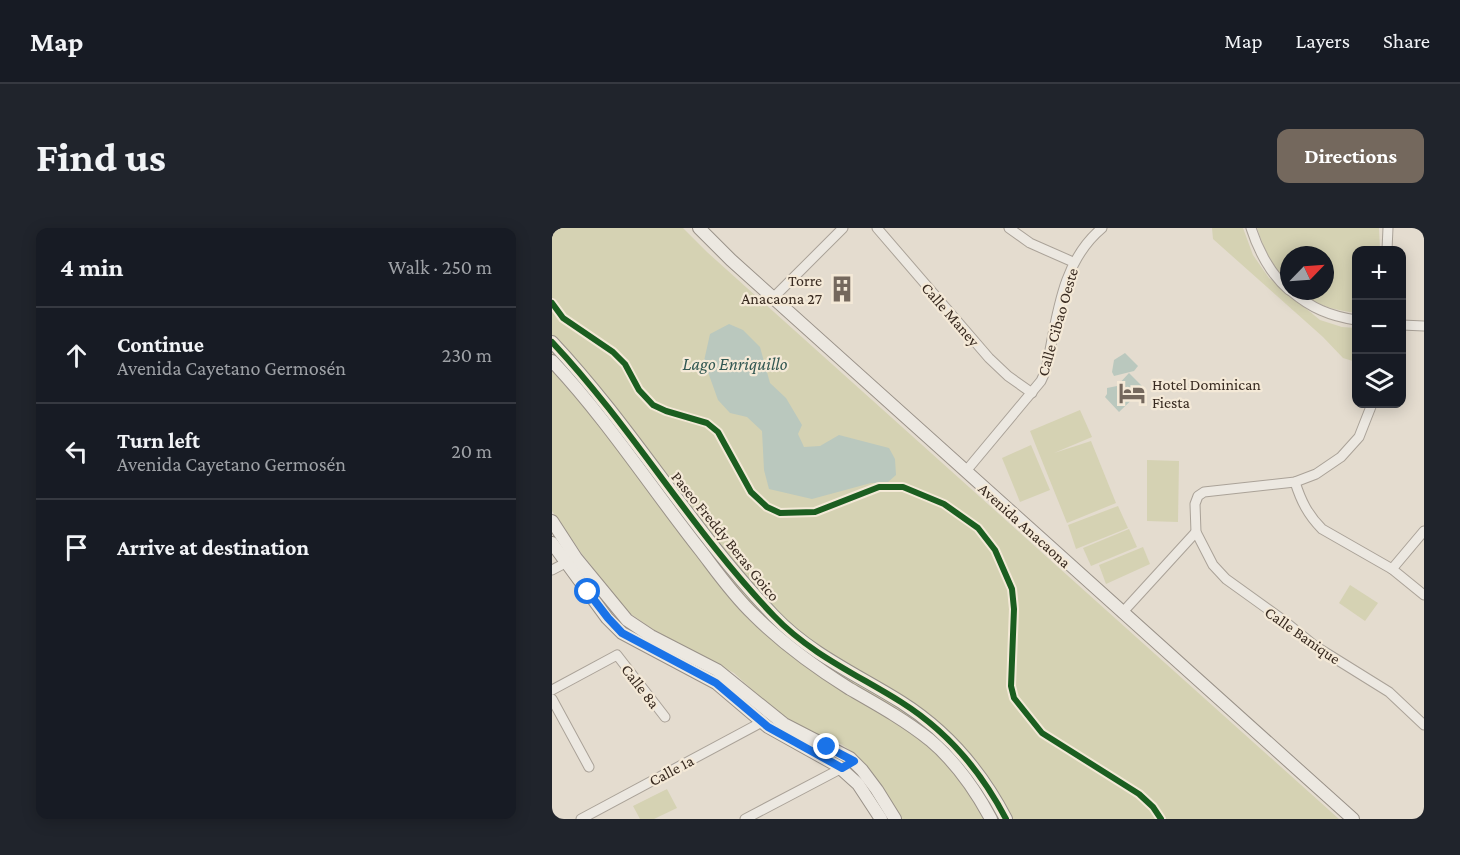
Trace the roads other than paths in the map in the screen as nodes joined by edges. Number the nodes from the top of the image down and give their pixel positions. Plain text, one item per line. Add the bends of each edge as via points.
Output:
1 (699, 228) edge
2 (843, 228) edge
3 (877, 228) edge
4 (1009, 228) edge
5 (1102, 228) edge
6 (1251, 228) edge
7 (1388, 228) edge
8 (1387, 246) edge
9 (1073, 262) junction
10 (1280, 279) edge
11 (773, 298) junction
12 (1302, 300) edge
13 (1352, 319) edge
14 (1406, 325) edge
15 (1424, 326) edge
16 (552, 342) edge
17 (552, 360) edge
18 (1032, 393) junction
19 (1370, 408) edge
20 (966, 471) junction
21 (1295, 482) junction
22 (552, 520) edge
23 (1424, 531) edge
24 (1196, 532) junction
25 (552, 543) edge
26 (571, 560) junction
27 (1392, 569) junction
28 (552, 570) edge
29 (1424, 595) edge
30 (1122, 613) junction
31 (552, 690) edge
32 (552, 699) edge
33 (665, 717) dead end
34 (762, 722) junction
35 (1424, 725) edge
36 (854, 761) junction
37 (589, 767) dead end
38 (842, 768) junction
39 (581, 819) edge
40 (745, 819) edge
41 (881, 819) edge
42 (895, 819) edge
43 (991, 819) edge
44 (1006, 819) edge
45 (1353, 819) edge

1 - 11 street, Avenida Anacaona
2 - 11 street
3 - 18 street, Calle Maney via 989,358
4 - 9 street via 1030,243
5 - 9 street, Calle Cibao Oeste
6 - 10 street via 1270,268
7 - 8 street
9 - 18 street, Calle Cibao Oeste via 1046,370
11 - 20 street, Avenida Anacaona
12 - 13 street via 1328,314
14 - 15 street
16 - 44 street, Paseo Freddy Beras Goico via 596,392 739,579 777,619 825,658 931,723 966,757
17 - 43 street, Paseo Freddy Beras Goico via 751,613 788,647 932,741 974,789
18 - 20 street, Calle Cibao Oeste
19 - 21 street via 1359,436 1341,457
20 - 30 street, Avenida Anacaona
21 - 24 street via 1204,492 1195,504
21 - 27 street via 1304,507 1322,528
22 - 26 street
23 - 27 street
24 - 30 street
24 - 35 street, Calle Banique via 1213,565 1226,579 1315,646 1389,692
25 - 26 street
26 - 28 street
26 - 34 street via 622,633 716,683
26 - 36 street via 627,620 717,670 784,724
27 - 29 street
30 - 45 street, Avenida Anacaona
31 - 33 street, Calle 8a via 616,655
32 - 37 street
34 - 38 street
34 - 39 street, Calle 1a
36 - 38 street
36 - 42 street
38 - 40 street
38 - 41 street

